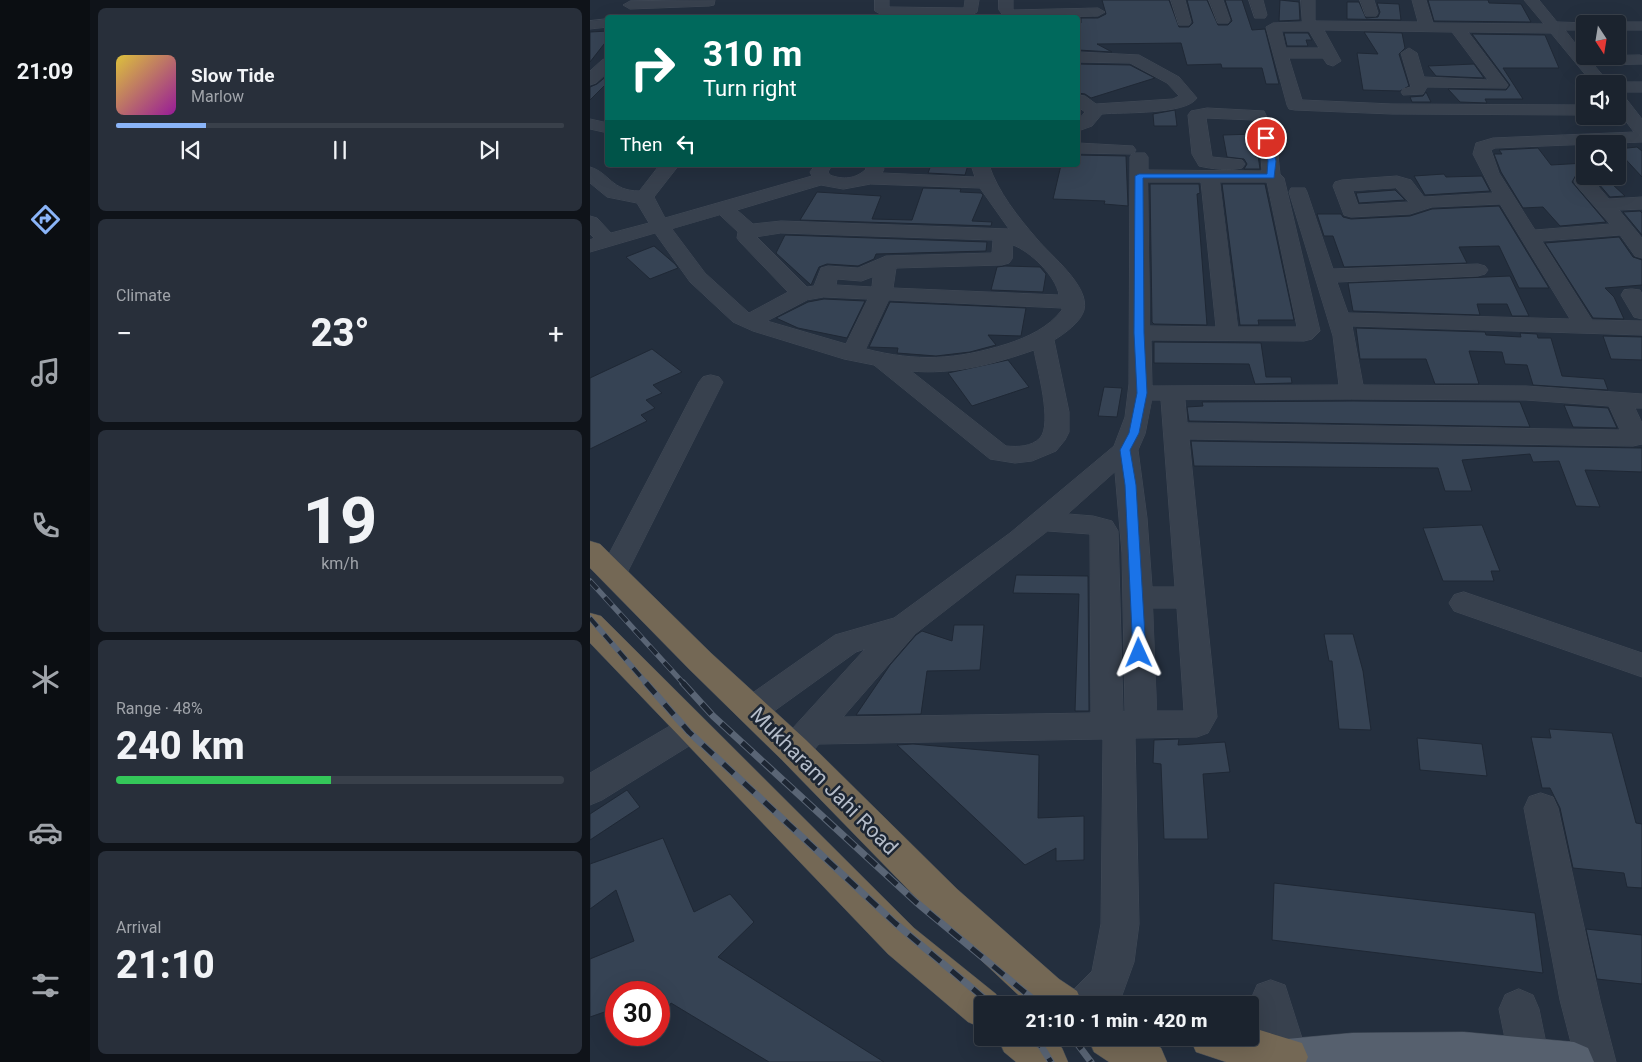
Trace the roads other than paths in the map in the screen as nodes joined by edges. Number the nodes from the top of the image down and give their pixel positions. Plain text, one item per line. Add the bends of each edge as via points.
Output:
1 (882, 0) edge
2 (1178, 0) edge
3 (1216, 0) edge
4 (1256, 0) edge
5 (1308, 0) edge
6 (1419, 0) edge
7 (1531, 0) edge
8 (632, 2) edge
9 (709, 2) dead end
10 (1006, 5) edge
11 (1037, 6) edge
12 (1067, 6) edge
13 (971, 10) edge
14 (1102, 11) edge
15 (621, 15) edge
16 (1260, 15) dead end
17 (1223, 20) dead end
18 (1184, 22) dead end
19 (605, 23) edge
20 (1311, 23) junction
21 (590, 25) edge
22 (1576, 26) edge
23 (1626, 26) edge
24 (1642, 26) edge
25 (1553, 27) junction
26 (1427, 28) junction
27 (1457, 28) junction
28 (1280, 53) junction
29 (1409, 54) dead end
30 (1576, 55) edge
31 (1080, 57) edge
32 (1626, 60) edge
33 (1640, 60) dead end
34 (605, 63) edge
35 (590, 64) edge
36 (605, 65) edge
37 (1585, 65) edge
38 (1594, 75) edge
39 (1170, 78) junction
40 (590, 80) edge
41 (1418, 82) junction
42 (1151, 84) dead end
43 (590, 86) edge
44 (605, 86) edge
45 (1642, 87) edge
46 (1626, 88) edge
47 (1133, 90) dead end
48 (1391, 98) junction
49 (1086, 104) edge
50 (590, 109) edge
51 (1464, 109) junction
52 (1576, 110) edge
53 (605, 112) edge
54 (1626, 113) edge
55 (590, 124) edge
56 (1080, 125) edge
57 (1599, 125) edge
58 (605, 127) edge
59 (1642, 131) edge
60 (1607, 135) edge
61 (1626, 137) edge
62 (1642, 137) edge
63 (1576, 139) edge
64 (1493, 143) junction
65 (1080, 148) edge
66 (1135, 161) junction
67 (668, 167) edge
68 (820, 169) edge
69 (871, 171) edge
70 (1271, 171) junction
71 (590, 172) edge
72 (983, 174) edge
73 (1210, 177) junction
74 (1586, 185) edge
75 (1298, 192) dead end
76 (644, 197) junction
77 (1506, 198) junction
78 (1642, 203) edge
79 (1421, 205) dead end
80 (1604, 205) junction
81 (724, 208) junction
82 (590, 222) edge
83 (659, 226) junction
84 (1625, 229) junction
85 (748, 231) junction
86 (887, 232) junction
87 (939, 234) junction
88 (1004, 234) junction
89 (1531, 236) junction
90 (598, 243) edge
91 (1030, 244) junction
92 (1642, 252) edge
93 (934, 259) junction
94 (886, 262) junction
95 (1478, 270) dead end
96 (1325, 276) junction
97 (813, 293) junction
98 (881, 295) junction
99 (1072, 302) junction
100 (1338, 319) junction
101 (750, 321) junction
102 (1585, 326) junction
103 (1642, 328) edge
104 (1139, 333) junction
105 (1228, 334) junction
106 (1042, 340) junction
107 (852, 354) junction
108 (883, 361) junction
109 (711, 382) dead end
110 (1352, 392) junction
111 (1142, 393) junction
112 (1172, 393) junction
113 (1630, 400) edge
114 (1175, 431) junction
115 (1125, 450) junction
116 (1042, 521) junction
117 (601, 562) edge
118 (1191, 597) junction
119 (1138, 598) junction
120 (1464, 603) dead end
121 (590, 624) edge
122 (904, 626) junction
123 (1642, 665) edge
124 (752, 710) junction
125 (1123, 724) junction
126 (691, 729) junction
127 (802, 740) junction
128 (590, 790) edge
129 (1541, 808) dead end
130 (1049, 996) edge
131 (1095, 996) edge
132 (1271, 999) dead end
133 (974, 1001) edge
134 (1519, 1009) dead end
135 (1028, 1046) edge
136 (1121, 1046) edge
137 (1232, 1046) edge
138 (1529, 1058) junction
139 (1271, 1060) edge
140 (1048, 1062) edge
141 (1147, 1062) edge
142 (1574, 1062) edge
143 (1596, 1062) edge

1 - 13 street via 880,9 886,12
2 - 18 street
3 - 17 street
4 - 16 street
5 - 20 street
6 - 26 street
7 - 25 street
8 - 9 street
8 - 15 street
10 - 11 street via 1008,14
10 - 13 street
11 - 12 street
12 - 14 street
19 - 21 street
20 - 26 street
20 - 28 street via 1273,27
20 - 28 street via 1330,57
22 - 25 street
23 - 24 street
25 - 27 street
25 - 30 street
26 - 27 street
27 - 41 street via 1504,91
28 - 48 street via 1295,105
29 - 41 street
31 - 39 street via 1133,58
32 - 33 street
34 - 35 street
36 - 40 street
37 - 38 street
39 - 42 street
39 - 49 street via 1189,98 1176,104
41 - 48 street via 1417,91
43 - 44 street
45 - 46 street
47 - 49 street
48 - 51 street
49 - 56 street via 1095,111
50 - 53 street
51 - 52 street
51 - 64 street
54 - 59 street
55 - 58 street
57 - 60 street
61 - 62 street
63 - 64 street
64 - 77 street via 1482,148 1482,154
65 - 66 street
66 - 73 street
66 - 104 street
67 - 76 street
68 - 69 street via 844,184
68 - 81 street
69 - 72 street
70 - 70 street via 1264,127 1258,115 1197,115 1204,162
70 - 73 street
70 - 105 street via 1278,182 1309,331 1304,334
71 - 76 street via 611,193
72 - 91 street
73 - 105 street
74 - 80 street
75 - 96 street
76 - 83 street
77 - 79 street via 1430,201
77 - 89 street
78 - 80 street
80 - 84 street
81 - 83 street
81 - 85 street
82 - 90 street
83 - 90 street
83 - 101 street via 715,296
84 - 89 street
84 - 92 street
85 - 86 street via 781,227
85 - 97 street via 746,238
86 - 87 street
86 - 94 street via 883,243
87 - 88 street
87 - 93 street
88 - 91 street
88 - 93 street via 1002,259
89 - 102 street
91 - 99 street via 1062,277 1070,290
93 - 94 street
94 - 97 street via 861,275 828,272
94 - 98 street
95 - 96 street
96 - 100 street
97 - 98 street
97 - 101 street
98 - 99 street
98 - 107 street
99 - 106 street via 1073,310 1065,322
100 - 102 street
100 - 110 street via 1344,336
101 - 107 street
102 - 103 street
104 - 105 street
104 - 111 street
106 - 108 street via 965,363 940,365
106 - 108 street via 1056,410 1056,431 1053,439 1041,450 1023,455 999,453
107 - 108 street
109 - 117 street
110 - 112 street
110 - 113 street via 1526,393
111 - 112 street
111 - 115 street via 1134,433
112 - 114 street
113 - 114 street via 1634,438
114 - 118 street
115 - 116 street
115 - 119 street
116 - 122 street
116 - 125 street via 1093,525 1104,531
117 - 124 highway, Mukharam Jahi Road
118 - 119 street
118 - 125 street via 1200,721 1192,726
119 - 125 street
120 - 123 street
121 - 126 highway
122 - 124 street via 846,643
122 - 127 street
124 - 127 highway, Mukharam Jahi Road
125 - 127 street
125 - 131 street via 1120,924 1115,962 1106,984
126 - 128 street
126 - 133 highway via 901,941
127 - 130 highway, Mukharam Jahi Road via 944,901
129 - 143 street via 1580,1000
132 - 139 street
134 - 138 street
135 - 140 highway
136 - 141 highway
137 - 139 highway
138 - 139 main road via 1464,1052 1352,1054
138 - 142 main road

